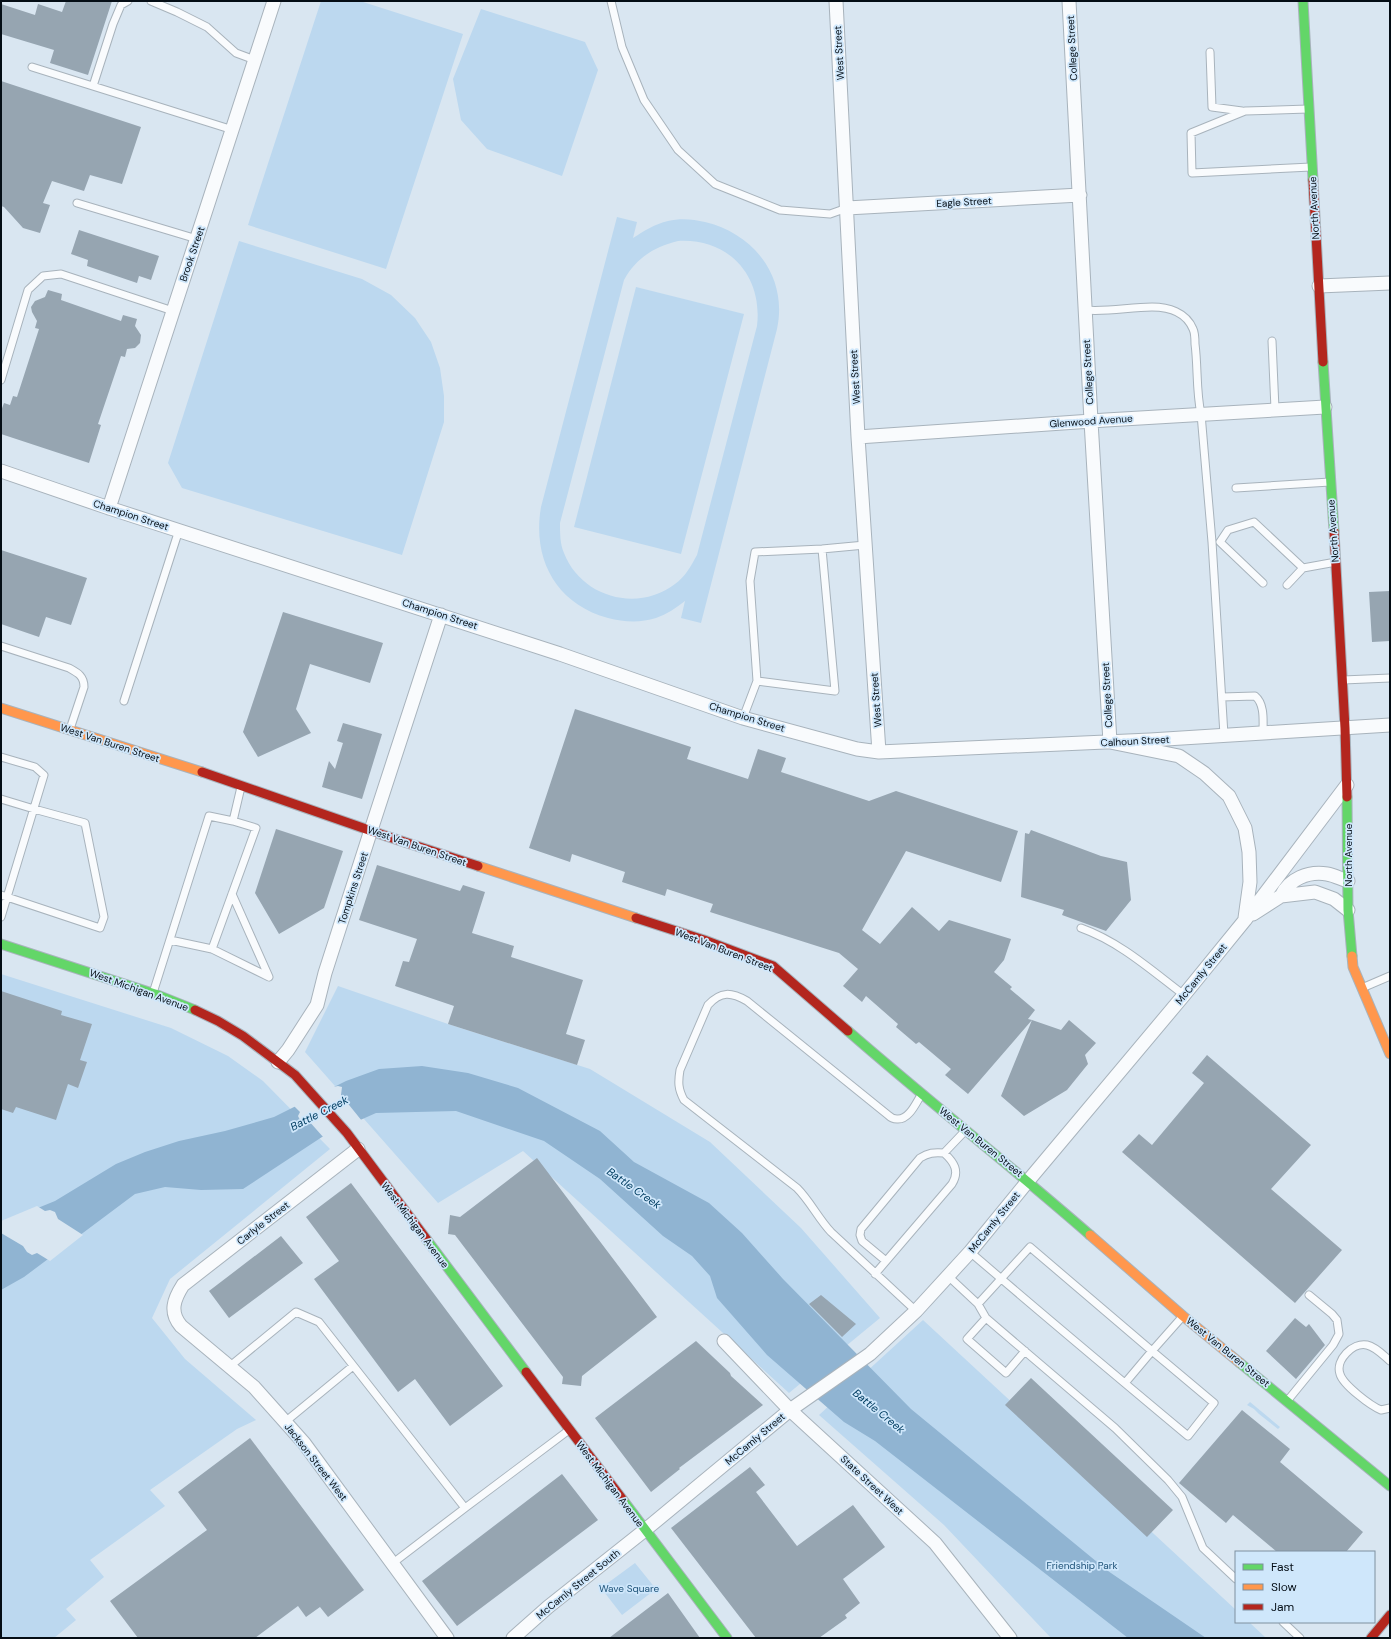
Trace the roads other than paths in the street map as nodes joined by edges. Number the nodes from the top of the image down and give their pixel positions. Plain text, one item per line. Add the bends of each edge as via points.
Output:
1 (128, 1) edge
2 (151, 1) edge
3 (274, 1) edge
4 (611, 1) edge
5 (836, 1) edge
6 (1070, 1) edge
7 (1303, 1) edge
8 (1210, 52) dead end
9 (255, 60) junction
10 (32, 67) dead end
11 (93, 86) junction
12 (1309, 109) junction
13 (1245, 111) junction
14 (233, 130) junction
15 (1312, 167) junction
16 (1080, 194) junction
17 (77, 202) dead end
18 (847, 208) junction
19 (197, 239) junction
20 (1390, 283) edge
21 (1319, 286) junction
22 (1085, 310) junction
23 (173, 311) junction
24 (1272, 341) dead end
25 (1, 380) edge
26 (1325, 407) junction
27 (1275, 409) junction
28 (1201, 414) junction
29 (1090, 421) junction
30 (858, 437) junction
31 (1, 471) edge
32 (1330, 482) junction
33 (1236, 488) dead end
34 (109, 508) junction
35 (179, 530) junction
36 (1216, 542) junction
37 (865, 545) junction
38 (822, 549) junction
39 (1336, 562) junction
40 (1302, 568) junction
41 (1264, 583) dead end
42 (1287, 585) dead end
43 (441, 615) junction
44 (1, 646) edge
45 (1390, 678) edge
46 (1342, 680) junction
47 (756, 681) junction
48 (1222, 697) junction
49 (124, 701) dead end
50 (1, 708) edge
51 (743, 718) junction
52 (1390, 724) edge
53 (1345, 728) junction
54 (70, 730) junction
55 (1264, 733) junction
56 (1224, 735) junction
57 (1110, 742) junction
58 (879, 752) junction
59 (1, 757) edge
60 (1348, 785) junction
61 (241, 786) junction
62 (1, 799) edge
63 (34, 809) junction
64 (233, 821) junction
65 (371, 830) junction
66 (1348, 881) junction
67 (232, 894) junction
68 (4, 896) edge
69 (1281, 896) junction
70 (1348, 910) junction
71 (1, 917) edge
72 (1245, 920) junction
73 (1082, 928) dead end
74 (170, 940) junction
75 (1, 944) edge
76 (212, 949) junction
77 (1390, 976) edge
78 (1362, 988) junction
79 (153, 993) junction
80 (1184, 995) junction
81 (1390, 1054) edge
82 (278, 1062) junction
83 (921, 1094) junction
84 (966, 1130) junction
85 (358, 1150) junction
86 (944, 1153) junction
87 (1028, 1181) junction
88 (970, 1252) junction
89 (886, 1261) junction
90 (875, 1274) junction
91 (948, 1276) junction
92 (1002, 1280) junction
93 (1309, 1295) dead end
94 (174, 1302) joint
95 (978, 1304) junction
96 (916, 1311) junction
97 (1183, 1316) junction
98 (986, 1318) junction
99 (724, 1341) dead end
100 (1025, 1351) junction
101 (1152, 1351) junction
102 (1390, 1361) edge
103 (353, 1366) junction
104 (229, 1367) junction
105 (1125, 1383) junction
106 (1288, 1400) junction
107 (1390, 1408) edge
108 (790, 1410) junction
109 (285, 1422) junction
110 (570, 1430) junction
111 (1390, 1486) edge
112 (465, 1508) junction
113 (645, 1530) junction
114 (392, 1563) junction
115 (1235, 1579) edge
116 (1390, 1615) edge
117 (1284, 1623) edge
118 (447, 1638) edge
119 (513, 1638) edge
120 (727, 1638) edge
121 (1010, 1638) edge
122 (1300, 1638) edge
123 (1371, 1638) edge

1 - 11 lane via 121,5 113,24
2 - 9 lane via 207,27 236,53
3 - 9 street, Brook Street
4 - 18 lane via 622,48 644,100 678,150 715,184 780,210 830,214
5 - 18 street, West Street
6 - 16 street, College Street
7 - 12 street, North Avenue
8 - 13 lane via 1212,107
9 - 14 street, Brook Street
10 - 11 lane
11 - 14 lane
12 - 13 lane
12 - 15 street, North Avenue
13 - 15 lane via 1190,133 1192,173
14 - 19 street, Brook Street
15 - 21 street, North Avenue
16 - 18 street, Eagle Street
16 - 22 street, College Street
17 - 19 lane
18 - 30 street, West Street
19 - 23 street, Brook Street
20 - 21 street
21 - 26 street, North Avenue
22 - 28 lane via 1152,307 1172,309 1185,318 1193,329
22 - 29 street, College Street
23 - 25 lane via 61,274 43,276 28,290
23 - 34 street, Brook Street
24 - 27 lane
26 - 27 street, Glenwood Avenue
26 - 32 street, North Avenue
27 - 28 street, Glenwood Avenue
28 - 29 street, Glenwood Avenue
28 - 36 lane
29 - 30 street, Glenwood Avenue
29 - 57 street, College Street
30 - 37 street, West Street
31 - 34 street, Champion Street
32 - 33 lane
32 - 39 street, North Avenue
34 - 35 street, Champion Street
35 - 43 street, Champion Street
35 - 49 lane
36 - 40 lane via 1228,530 1254,522
36 - 41 lane
36 - 48 lane
37 - 38 lane
37 - 58 street, West Street
38 - 47 lane via 755,552 750,580
38 - 47 lane via 835,691
39 - 40 lane
39 - 46 street, North Avenue
40 - 42 lane
43 - 51 street, Champion Street
43 - 65 street, Tompkins Street
44 - 54 lane via 80,673 84,687
45 - 46 lane
46 - 53 street, North Avenue
47 - 51 lane
48 - 55 lane via 1255,696 1259,699
48 - 56 lane
50 - 54 street, West Van Buren Street
51 - 58 street, Champion Street via 857,749
52 - 53 street, Calhoun Street
53 - 55 street, Calhoun Street
53 - 60 street, North Avenue
54 - 61 street, West Van Buren Street
55 - 56 street, Calhoun Street
56 - 57 street, Calhoun Street
57 - 58 street, Calhoun Street
57 - 72 street via 1179,756 1204,773 1229,796 1245,828 1249,852 1250,882
59 - 63 lane via 35,767 44,775
60 - 66 street, North Avenue
60 - 72 street, McCamly Street
61 - 64 lane
61 - 65 street, West Van Buren Street
62 - 63 lane
63 - 68 lane
63 - 68 lane via 85,823 104,917 100,928
64 - 67 lane via 256,828
64 - 74 lane via 209,816
65 - 82 street, Tompkins Street via 317,1005
65 - 83 street, West Van Buren Street via 704,940 773,966
66 - 69 street via 1317,873 1290,883
66 - 70 street, North Avenue
67 - 76 lane
67 - 76 lane via 269,977
68 - 71 lane
69 - 70 street via 1315,892 1334,899
69 - 72 street
70 - 78 street, North Avenue via 1353,967
72 - 80 street, McCamly Street
73 - 80 lane via 1114,943
74 - 76 lane
74 - 79 lane
75 - 79 street, West Michigan Avenue
77 - 78 lane
78 - 81 street, North Avenue
79 - 82 street, West Michigan Avenue via 218,1021
80 - 87 street, McCamly Street
82 - 85 street, West Michigan Avenue via 295,1075 347,1133
83 - 84 street, West Van Buren Street
83 - 90 lane via 904,1118 897,1119 888,1115 747,1001 727,994 716,996 708,1005 680,1070 679,1089 684,1100 796,1188 806,1198 821,1222
84 - 86 lane
84 - 87 street, West Van Buren Street
85 - 94 street, Carlyle Street via 183,1285
85 - 110 street, West Michigan Avenue
86 - 89 lane via 953,1162 956,1177
86 - 89 lane via 935,1152 920,1158 861,1229 862,1241
87 - 88 street, McCamly Street
87 - 97 street, West Van Buren Street
88 - 91 street, McCamly Street
88 - 92 lane
89 - 90 lane
90 - 96 lane
91 - 95 lane
91 - 96 street, McCamly Street
92 - 95 lane
92 - 101 lane via 1030,1247
92 - 105 lane
93 - 106 lane via 1337,1320 1339,1334
94 - 104 street, Jackson Street West via 176,1321
95 - 98 lane
96 - 108 street, McCamly Street via 870,1354
97 - 101 lane
97 - 106 street, West Van Buren Street
98 - 100 lane
98 - 100 lane via 967,1339 1006,1372
99 - 108 street, State Street West
100 - 115 lane via 1115,1428 1168,1480 1182,1497 1204,1548
101 - 105 lane
101 - 105 lane via 1214,1403 1188,1436
102 - 107 lane via 1370,1346 1357,1346 1343,1358 1339,1370 1343,1381 1370,1404 1381,1410
103 - 104 lane via 319,1322 296,1312
103 - 109 lane
103 - 112 lane
104 - 109 street, Jackson Street West via 254,1387
106 - 111 street, West Van Buren Street
108 - 113 street, McCamly Street
108 - 121 street, State Street West via 935,1543
109 - 114 street, Jackson Street West via 304,1443
110 - 112 lane
110 - 113 street, West Michigan Avenue
112 - 114 lane
113 - 119 street, McCamly Street South
113 - 120 street, West Michigan Avenue
114 - 118 street, Jackson Street West
116 - 123 street
117 - 122 lane

